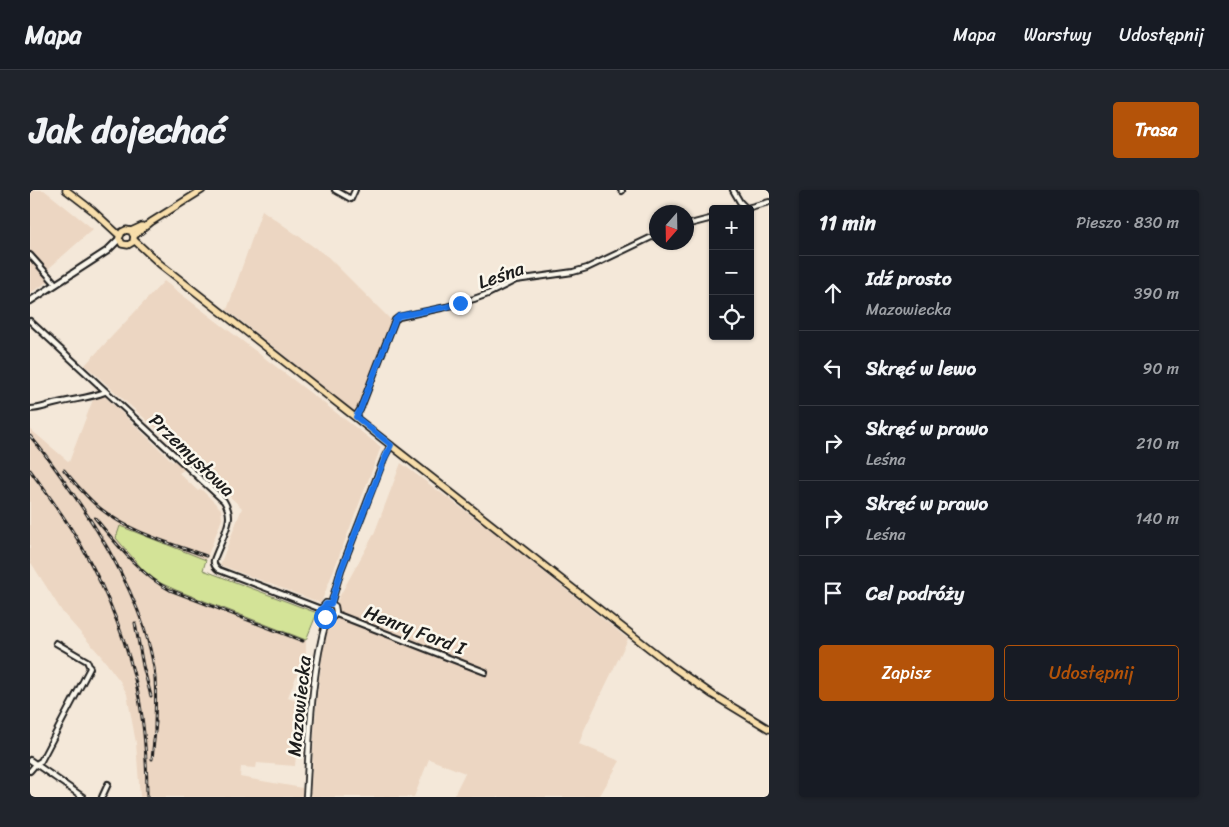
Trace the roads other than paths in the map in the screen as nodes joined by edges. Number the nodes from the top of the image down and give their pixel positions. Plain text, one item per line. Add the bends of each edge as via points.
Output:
1 (66, 190) edge
2 (202, 190) edge
3 (335, 190) edge
4 (355, 190) edge
5 (733, 190) edge
6 (769, 202) edge
7 (742, 205) edge
8 (754, 206) edge
9 (709, 219) edge
10 (694, 223) edge
11 (121, 237) junction
12 (133, 238) junction
13 (649, 238) edge
14 (30, 255) edge
15 (56, 284) junction
16 (30, 301) edge
17 (30, 321) edge
18 (106, 392) junction
19 (30, 409) edge
20 (356, 417) junction
21 (391, 445) junction
22 (331, 604) junction
23 (321, 609) junction
24 (336, 614) junction
25 (327, 618) junction
26 (56, 643) dead end
27 (485, 672) dead end
28 (769, 729) edge
29 (30, 760) edge
30 (36, 764) junction
31 (30, 772) edge
32 (108, 784) dead end
33 (83, 797) edge
34 (102, 797) edge
35 (306, 797) edge

1 - 11 main road
2 - 12 main road via 151,222
3 - 4 street via 351,199
5 - 7 street
6 - 8 street
9 - 10 street
11 - 12 main road via 127,230
11 - 12 main road via 127,246
11 - 15 main road via 106,251
12 - 20 main road via 160,264
13 - 20 street, Leśna via 587,268 516,280 474,299 399,316
14 - 15 street
15 - 16 main road
17 - 18 street, Przemysłowa
18 - 19 street
18 - 23 street, Przemysłowa via 224,501 229,515 214,560 216,567
20 - 21 main road
21 - 22 street via 341,570
21 - 28 main road via 673,667
22 - 23 street
22 - 24 street via 335,606
23 - 25 street
24 - 25 street
24 - 27 street, Henry Ford I
25 - 35 street, Mazowiecka via 315,674
26 - 30 street via 87,661 90,668 41,761
29 - 30 street
30 - 31 street
30 - 33 street
32 - 34 street

